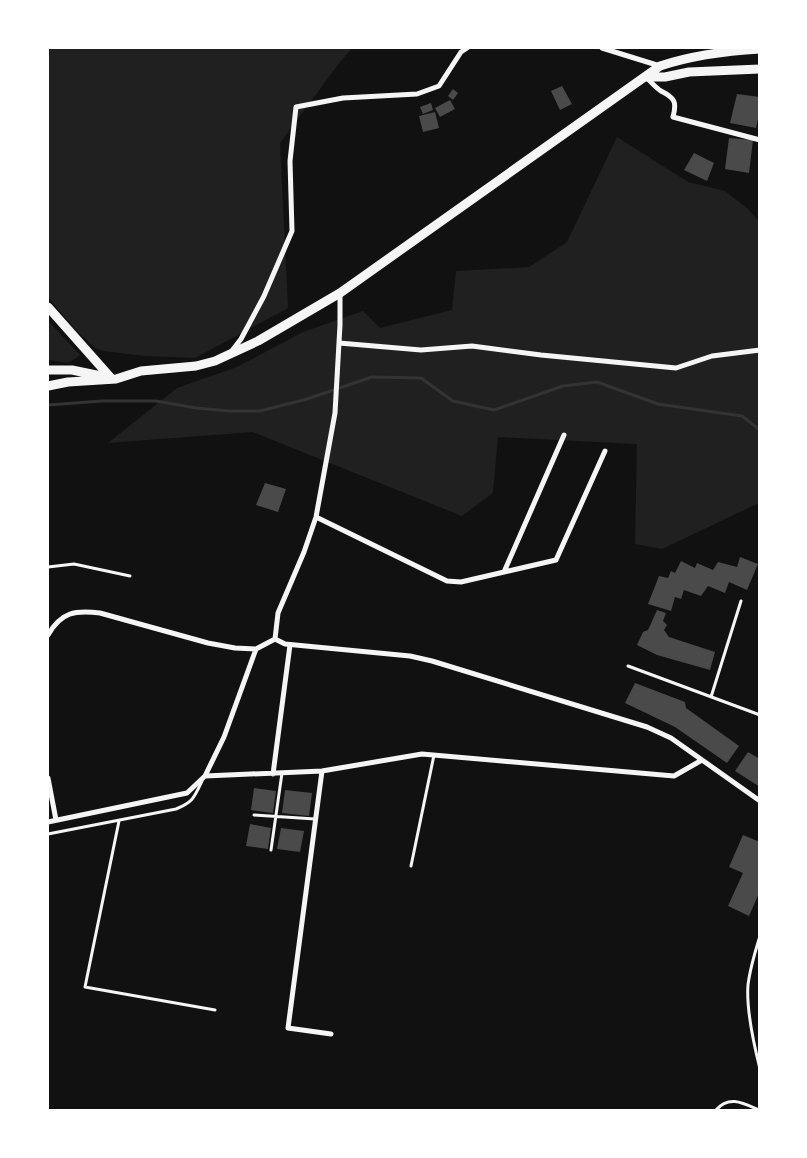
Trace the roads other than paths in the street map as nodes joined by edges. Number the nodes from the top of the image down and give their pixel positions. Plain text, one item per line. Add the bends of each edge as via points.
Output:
1 (467, 48) edge
2 (602, 48) edge
3 (760, 49) edge
4 (660, 66) junction
5 (760, 69) edge
6 (646, 77) junction
7 (760, 140) edge
8 (340, 293) junction
9 (48, 307) edge
10 (339, 343) junction
11 (760, 350) edge
12 (228, 356) junction
13 (48, 370) edge
14 (111, 378) junction
15 (48, 386) edge
16 (564, 435) dead end
17 (605, 451) dead end
18 (316, 517) junction
19 (48, 567) edge
20 (504, 572) junction
21 (130, 576) dead end
22 (741, 601) dead end
23 (48, 635) edge
24 (275, 639) junction
25 (290, 645) junction
26 (256, 650) junction
27 (628, 666) dead end
28 (711, 697) junction
29 (760, 716) edge
30 (434, 755) junction
31 (702, 760) junction
32 (322, 771) junction
33 (282, 773) junction
34 (273, 774) junction
35 (205, 776) junction
36 (48, 778) edge
37 (760, 801) edge
38 (254, 815) dead end
39 (276, 816) junction
40 (316, 819) junction
41 (56, 820) junction
42 (119, 821) junction
43 (48, 822) edge
44 (48, 834) edge
45 (271, 850) dead end
46 (411, 866) dead end
47 (760, 936) edge
48 (215, 1010) dead end
49 (331, 1034) dead end
50 (760, 1069) edge
51 (716, 1110) edge
52 (758, 1110) edge

1 - 12 street via 439,86 416,94 343,98 296,107 290,161 292,231 264,296
2 - 4 street
3 - 4 main road via 710,53
4 - 6 main road
5 - 6 main road
6 - 7 street via 674,99 672,117
6 - 8 main road
8 - 10 street
8 - 12 main road
9 - 14 main road
10 - 11 street via 421,350 472,346 676,368 712,356
10 - 18 street via 334,413
12 - 14 main road via 196,366 141,371
13 - 14 main road via 72,370
14 - 15 main road
16 - 20 street
17 - 20 street via 556,560
18 - 20 street via 447,581 461,582
18 - 24 street via 278,613
19 - 21 lane via 74,564
22 - 28 lane
23 - 26 street via 52,626 65,614 83,611 208,643
24 - 25 street
24 - 26 street
25 - 31 street via 432,660 648,727 671,738
25 - 34 street
26 - 35 street via 224,737
27 - 28 lane
28 - 29 lane
30 - 31 street via 674,776
30 - 32 street via 422,754
30 - 46 lane
31 - 37 street
32 - 33 street
32 - 40 street
33 - 34 street
33 - 39 lane
34 - 35 street
35 - 41 street via 187,793
35 - 42 lane via 189,804
36 - 41 street
38 - 39 lane
39 - 40 lane
39 - 45 lane
40 - 49 street via 288,1028
41 - 43 street
42 - 44 lane
42 - 48 lane via 85,987
47 - 50 lane via 748,987 752,1038
51 - 52 lane via 730,1101

